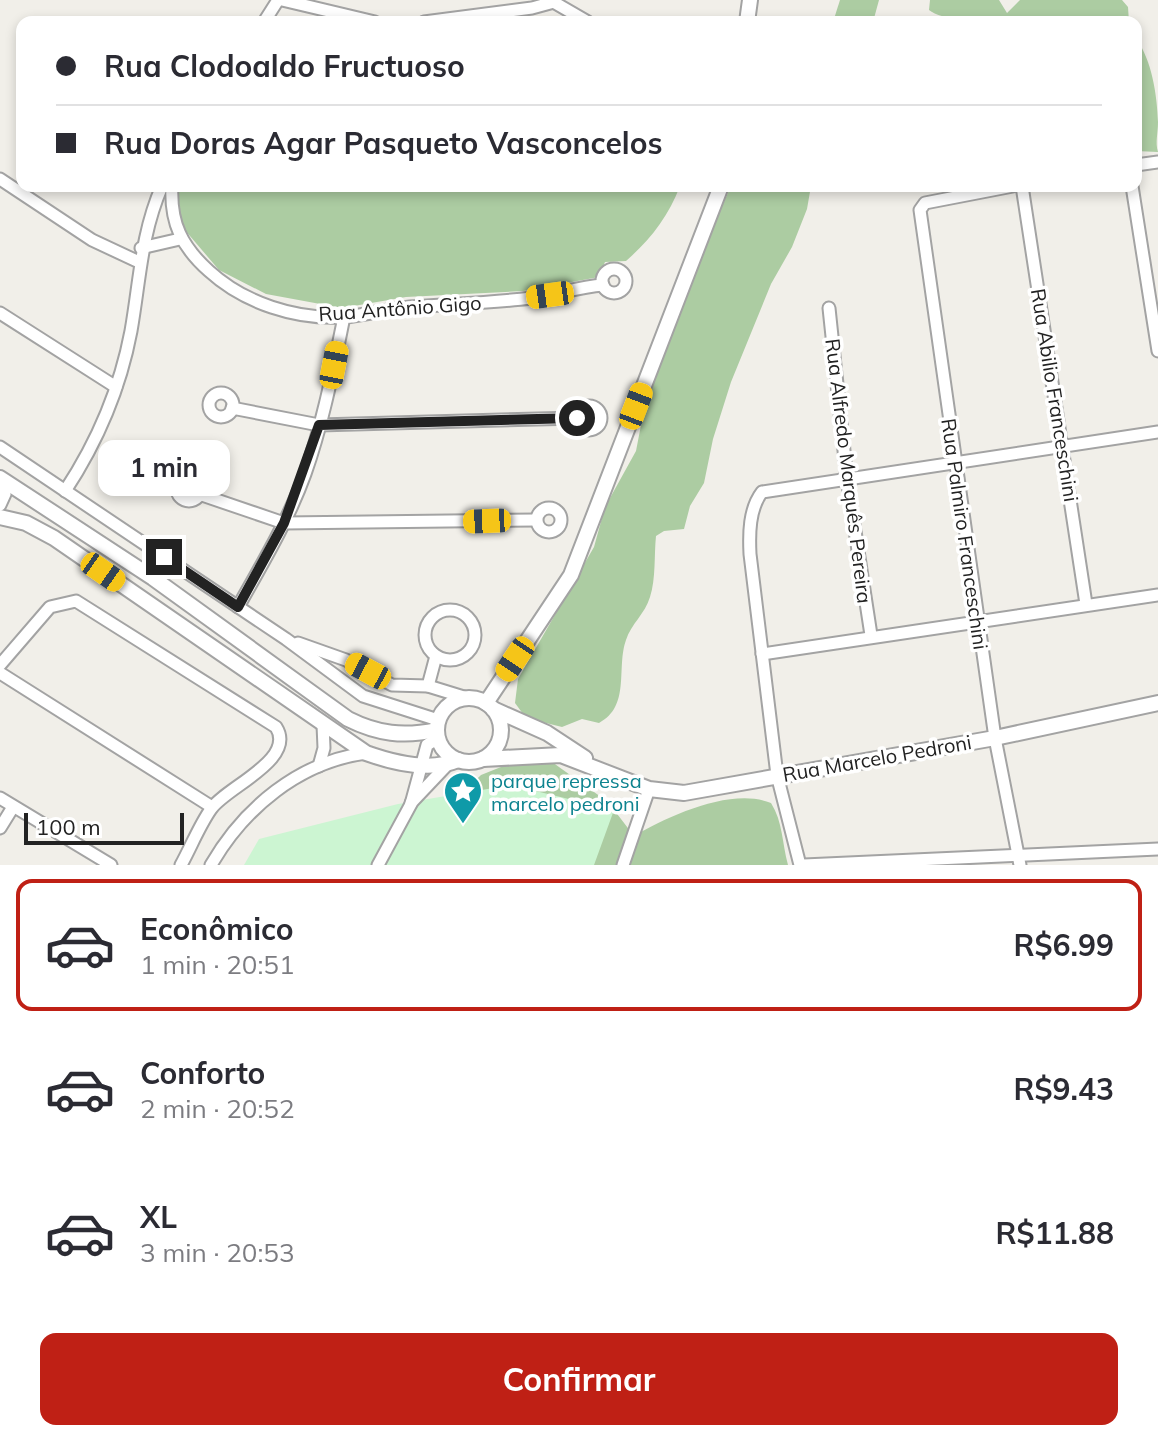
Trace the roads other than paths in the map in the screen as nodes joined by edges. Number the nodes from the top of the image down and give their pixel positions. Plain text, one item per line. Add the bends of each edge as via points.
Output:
1 (280, 0) edge
2 (552, 1) edge
3 (506, 6) edge
4 (349, 16) edge
5 (455, 16) edge
6 (578, 16) edge
7 (20, 192) edge
8 (160, 192) edge
9 (172, 192) edge
10 (719, 192) edge
11 (982, 192) edge
12 (1023, 192) edge
13 (1133, 192) edge
14 (180, 239) junction
15 (141, 248) junction
16 (139, 262) junction
17 (603, 285) dead end
18 (829, 308) dead end
19 (0, 313) edge
20 (344, 317) junction
21 (1158, 351) edge
22 (116, 387) junction
23 (232, 408) dead end
24 (577, 418) dead end
25 (319, 425) junction
26 (1158, 432) edge
27 (1064, 446) junction
28 (0, 447) edge
29 (954, 461) junction
30 (1, 479) edge
31 (847, 479) junction
32 (65, 491) junction
33 (199, 494) dead end
34 (0, 505) edge
35 (0, 517) edge
36 (536, 520) dead end
37 (284, 523) junction
38 (1158, 595) edge
39 (1086, 604) junction
40 (238, 607) junction
41 (978, 619) junction
42 (871, 635) junction
43 (286, 639) junction
44 (762, 654) junction
45 (436, 656) junction
46 (0, 665) edge
47 (0, 673) edge
48 (392, 685) junction
49 (428, 686) junction
50 (467, 698) junction
51 (385, 703) junction
52 (1158, 703) edge
53 (490, 706) junction
54 (323, 725) junction
55 (437, 729) junction
56 (995, 738) junction
57 (366, 753) junction
58 (483, 759) junction
59 (452, 762) junction
60 (420, 765) junction
61 (319, 766) junction
62 (598, 767) junction
63 (777, 775) junction
64 (649, 789) junction
65 (0, 798) edge
66 (411, 804) junction
67 (13, 807) junction
68 (212, 807) junction
69 (0, 828) edge
70 (1158, 849) edge
71 (1019, 859) edge
72 (111, 865) edge
73 (181, 865) edge
74 (211, 865) edge
75 (378, 865) edge
76 (623, 865) edge
77 (802, 865) edge

1 - 4 street
2 - 3 street
2 - 6 street
3 - 5 street
7 - 16 street via 92,240
8 - 15 street
9 - 14 street via 172,217
10 - 53 street via 571,575
11 - 29 street, Rua Palmiro Franceschini via 925,203 920,210
12 - 27 street, Rua Abilio Franceschini
13 - 21 street
14 - 15 street
14 - 20 street, Rua Antônio Gigo via 218,279 249,299 309,315
15 - 16 street
16 - 22 street via 131,329
17 - 20 street, Rua Antônio Gigo
18 - 31 street, Rua Alfredo Marquês Pereira
19 - 22 street
20 - 25 street
22 - 32 street via 87,459
23 - 25 street
24 - 25 street
25 - 37 street
26 - 27 street
27 - 29 street
27 - 39 street, Rua Abilio Franceschini
28 - 32 street
29 - 31 street
29 - 41 street, Rua Palmiro Franceschini
30 - 34 street via 5,494
30 - 55 street via 153,578 348,719 398,735
31 - 42 street, Rua Alfredo Marquês Pereira
31 - 44 street via 771,488 756,504 749,534
32 - 40 street
33 - 37 street
35 - 54 street via 54,538
36 - 37 street
37 - 40 street
38 - 39 street
39 - 41 street
40 - 43 street
41 - 42 street
41 - 56 street, Rua Palmiro Franceschini
42 - 44 street
43 - 48 street via 346,660
43 - 51 street via 354,690
44 - 63 street
45 - 45 street via 453,660 468,652 474,631 467,617 445,611 432,618 425,634
45 - 49 street
46 - 68 street via 50,607 76,601 276,727 280,740 275,756
47 - 68 street
48 - 49 street
48 - 51 street
49 - 50 street
50 - 53 street
50 - 55 street via 449,704
51 - 55 street
52 - 56 street, Rua Marcelo Pedroni
53 - 58 street via 498,717 500,736
53 - 62 street, Rua Marcelo Pedroni via 547,733
54 - 57 street
54 - 61 street
55 - 59 street
55 - 60 street
56 - 63 street, Rua Marcelo Pedroni
56 - 71 street, Rua Palmiro Franceschini
57 - 60 street
57 - 61 street
58 - 59 street
58 - 62 street, Rua Marcelo Pedroni via 561,755
59 - 60 street
59 - 66 street
60 - 66 street
61 - 74 street via 251,809
62 - 64 street, Rua Marcelo Pedroni
63 - 64 street, Rua Marcelo Pedroni via 684,793
63 - 77 street
64 - 76 street
65 - 67 street
66 - 75 street
67 - 69 street
67 - 72 street
68 - 73 street
70 - 71 street
71 - 77 street

